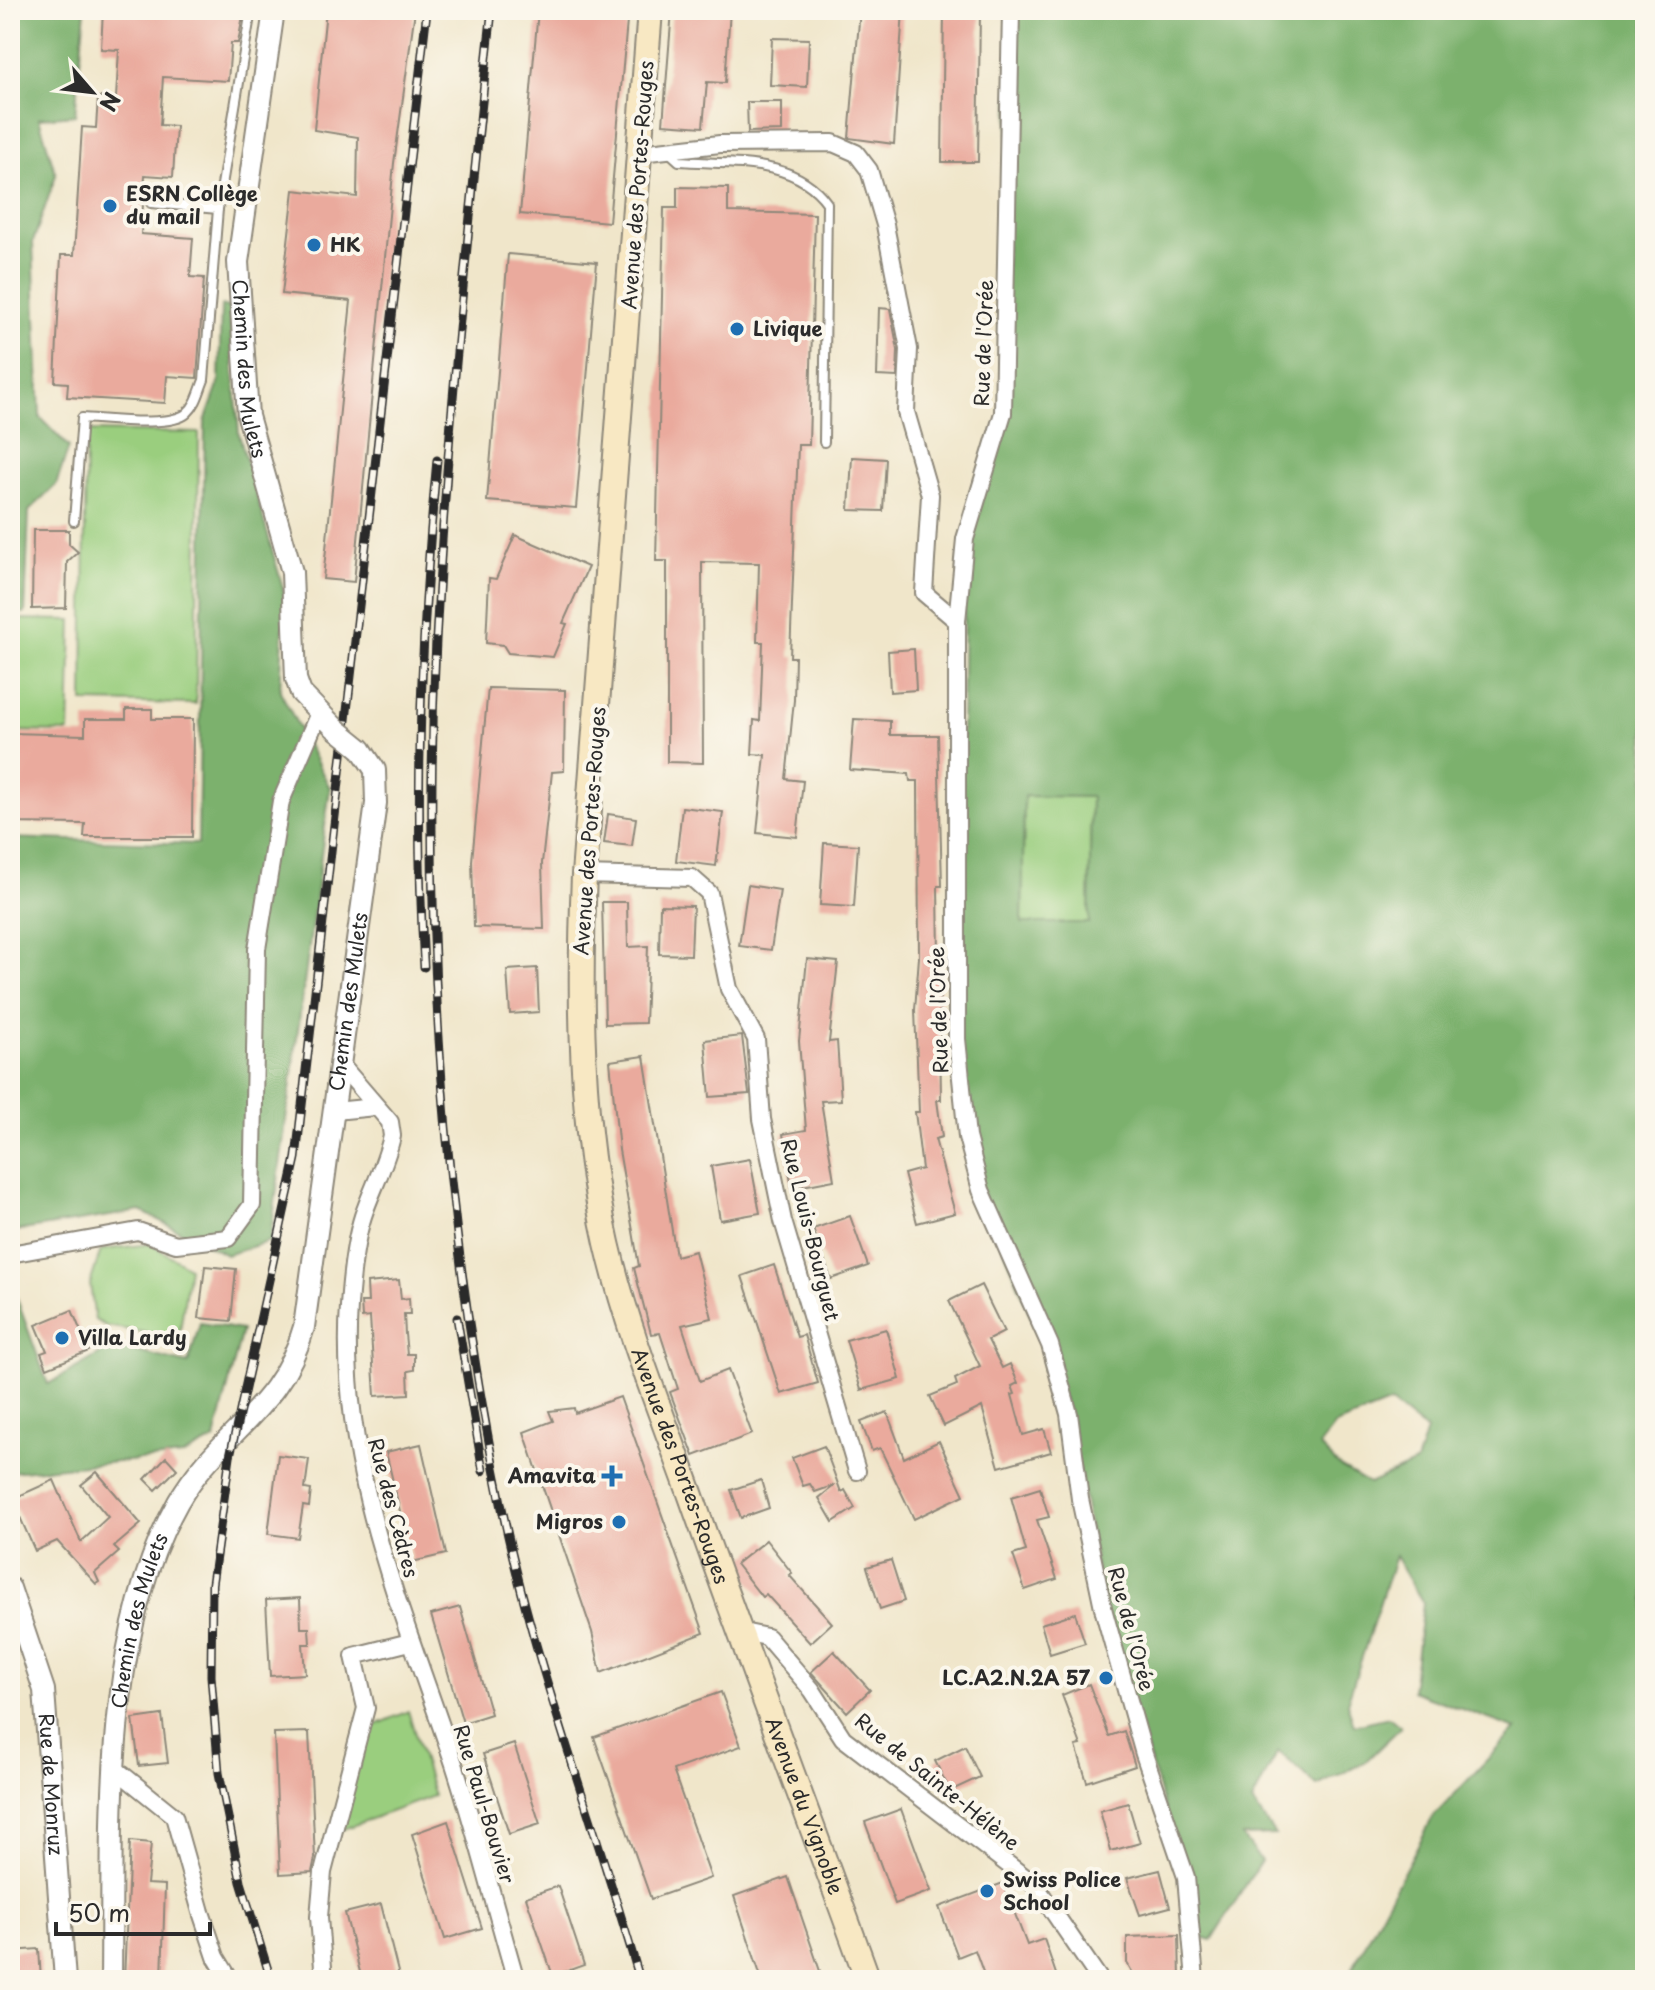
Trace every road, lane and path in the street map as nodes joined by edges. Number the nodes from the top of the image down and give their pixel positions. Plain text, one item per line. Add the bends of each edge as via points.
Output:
1 (251, 10) edge
2 (274, 10) edge
3 (650, 10) edge
4 (1011, 10) edge
5 (668, 151) junction
6 (640, 153) junction
7 (151, 203) dead end
8 (218, 209) junction
9 (824, 442) dead end
10 (74, 521) dead end
11 (957, 621) junction
12 (319, 713) junction
13 (584, 875) junction
14 (341, 1065) junction
15 (375, 1107) junction
16 (335, 1111) junction
17 (10, 1254) edge
18 (857, 1471) dead end
19 (10, 1588) edge
20 (738, 1631) junction
21 (410, 1642) junction
22 (113, 1767) junction
23 (65, 1980) edge
24 (111, 1980) edge
25 (230, 1980) edge
26 (324, 1980) edge
27 (516, 1980) edge
28 (868, 1980) edge
29 (1100, 1980) edge
30 (1195, 1980) edge

1 - 8 lane
2 - 12 street, Chemin des Mulets via 238,262 243,372 254,447 292,572 296,679
3 - 6 main road, Avenue des Portes-Rouges
4 - 11 street, Rue de l'Orée via 1003,413 965,539
5 - 6 street
5 - 9 lane via 679,161 781,169 808,182 827,203
5 - 11 street via 720,144 833,143 856,153 869,170 909,349 906,412 930,495 924,593
6 - 13 main road, Avenue des Portes-Rouges
7 - 8 lane
8 - 10 lane via 204,380 196,403 185,416 169,421 82,418
11 - 30 street, Rue de l'Orée via 957,1039 967,1137 981,1190 1050,1345 1069,1414 1104,1612 1186,1877
12 - 14 street, Chemin des Mulets, bridge via 361,749 375,770 376,803
12 - 17 street via 281,801 257,949 252,1205 228,1238 176,1244 138,1231
13 - 18 street, Rue Louis-Bourguet via 692,878 709,893 729,989 756,1039 762,1119 783,1221
13 - 20 main road, Avenue des Portes-Rouges via 582,1042 607,1240 631,1334
14 - 15 street, Rue des Cèdres
14 - 16 street, Chemin des Mulets
15 - 16 street
15 - 21 street, Rue des Cèdres via 390,1122 392,1136 356,1245 349,1307 349,1396 368,1506
16 - 22 street, Chemin des Mulets via 299,1344 277,1388 201,1469 170,1518 133,1637
19 - 23 street, Rue de Monruz via 42,1680
20 - 28 main road, Avenue du Vignoble
20 - 29 street, Rue de Sainte-Hélène via 767,1637 812,1690 843,1738 1035,1885
21 - 26 street via 354,1656 366,1708 323,1872 319,1917
21 - 27 street, Rue Paul-Bouvier via 454,1766
22 - 24 street, Chemin des Mulets
22 - 25 street via 174,1816 216,1957

